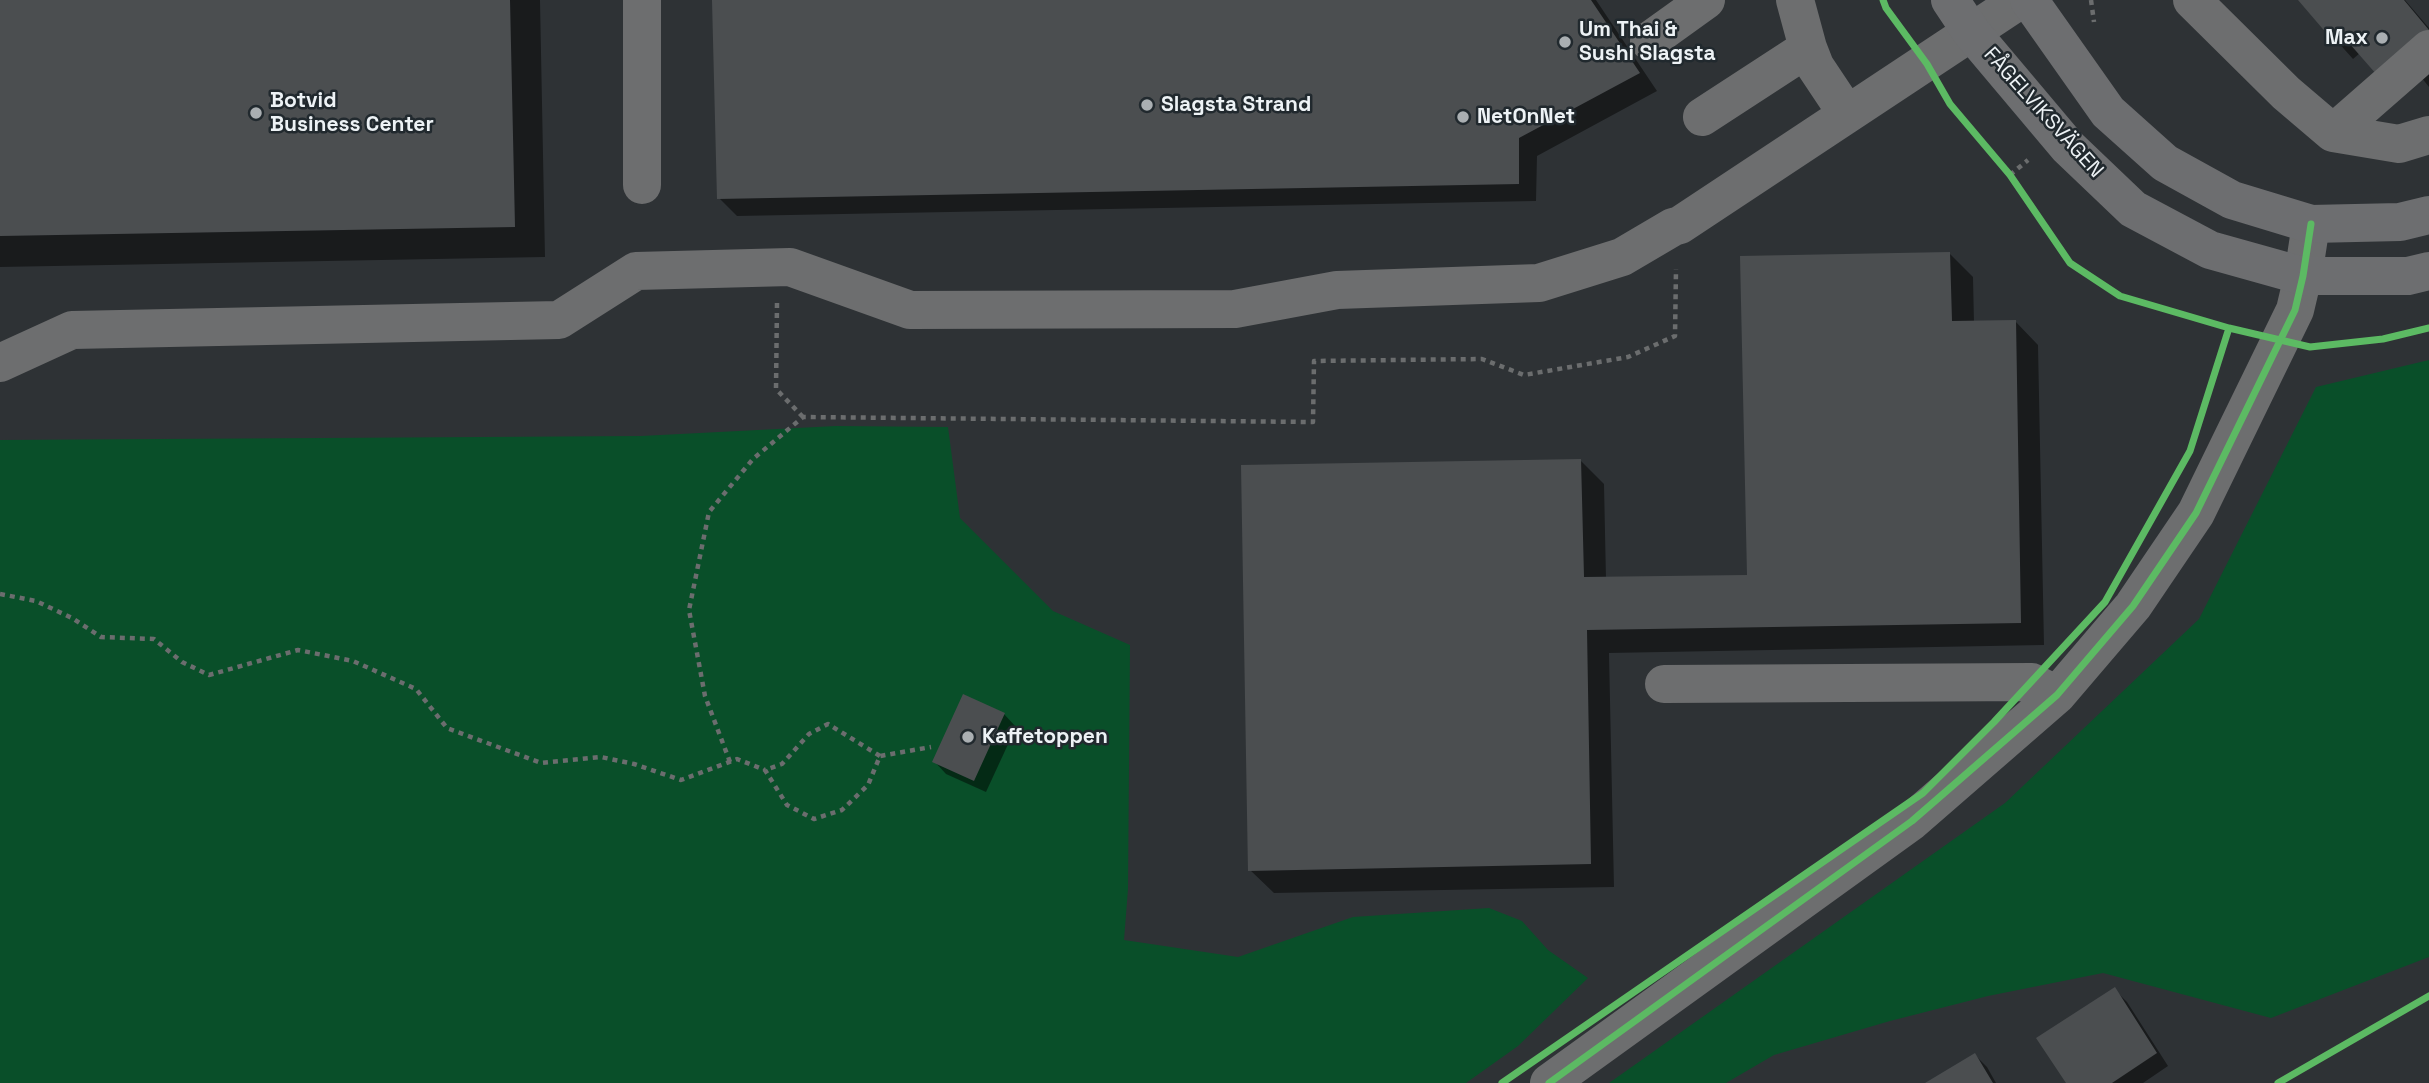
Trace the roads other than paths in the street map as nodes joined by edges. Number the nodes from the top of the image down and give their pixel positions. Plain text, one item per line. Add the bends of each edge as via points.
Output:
1 (642, 0) edge
2 (1706, 0) edge
3 (1795, 0) edge
4 (1950, 0) edge
5 (2020, 0) edge
6 (2029, 0) edge
7 (2193, 0) edge
8 (1972, 33) junction
9 (1649, 41) dead end
10 (1808, 48) junction
11 (2429, 49) edge
12 (1847, 114) junction
13 (1702, 117) dead end
14 (2333, 133) junction
15 (2429, 135) edge
16 (642, 185) dead end
17 (2429, 215) edge
18 (2311, 224) junction
19 (2429, 271) edge
20 (2303, 276) junction
21 (0, 363) edge
22 (1664, 684) dead end
23 (2057, 695) junction
24 (1549, 1083) edge

1 - 16 street
2 - 9 street
3 - 10 street
4 - 8 main road, FÅGELVIKSVÄGEN
5 - 8 street
6 - 18 main road via 2108,112 2165,163 2232,200
7 - 14 street
8 - 12 street
8 - 20 main road, FÅGELVIKSVÄGEN via 2068,147 2133,209 2210,250
10 - 12 street
10 - 13 street
11 - 14 street
12 - 21 street via 1680,226 1622,257 1539,282 1337,290 1235,309 909,310 790,267 636,271 559,320 72,330
14 - 15 street via 2399,144
17 - 18 main road via 2400,222
18 - 20 street
19 - 20 main road, FÅGELVIKSVÄGEN via 2408,276
20 - 23 street via 2295,310 2196,513 2133,606
22 - 23 street via 2032,681
23 - 24 street via 1912,821

